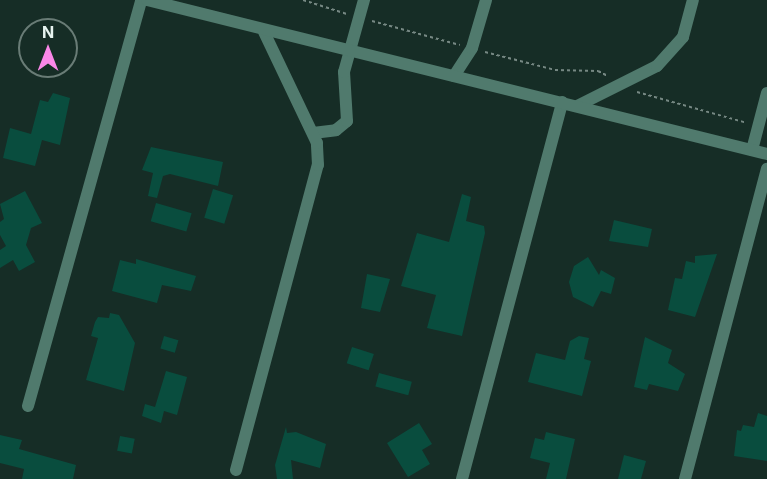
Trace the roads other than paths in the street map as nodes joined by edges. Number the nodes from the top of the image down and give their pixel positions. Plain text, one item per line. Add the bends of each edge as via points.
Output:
1 (141, 0) edge
2 (147, 0) edge
3 (364, 0) edge
4 (486, 0) edge
5 (693, 0) edge
6 (264, 32) junction
7 (348, 51) junction
8 (454, 76) junction
9 (767, 93) edge
10 (562, 102) junction
11 (577, 106) junction
12 (313, 133) junction
13 (752, 150) junction
14 (767, 154) edge
15 (767, 169) edge
16 (28, 406) dead end
17 (236, 470) dead end
18 (462, 479) edge
19 (686, 479) edge

1 - 16 street
2 - 6 street
3 - 7 street
4 - 8 street via 472,48
5 - 11 street via 683,37 657,66
6 - 7 street
6 - 12 street
7 - 8 street
7 - 12 street via 344,83 346,121 336,130
8 - 10 street
9 - 13 street
10 - 11 street
10 - 18 street
11 - 13 street
12 - 17 street via 318,165
13 - 14 street
15 - 19 street

